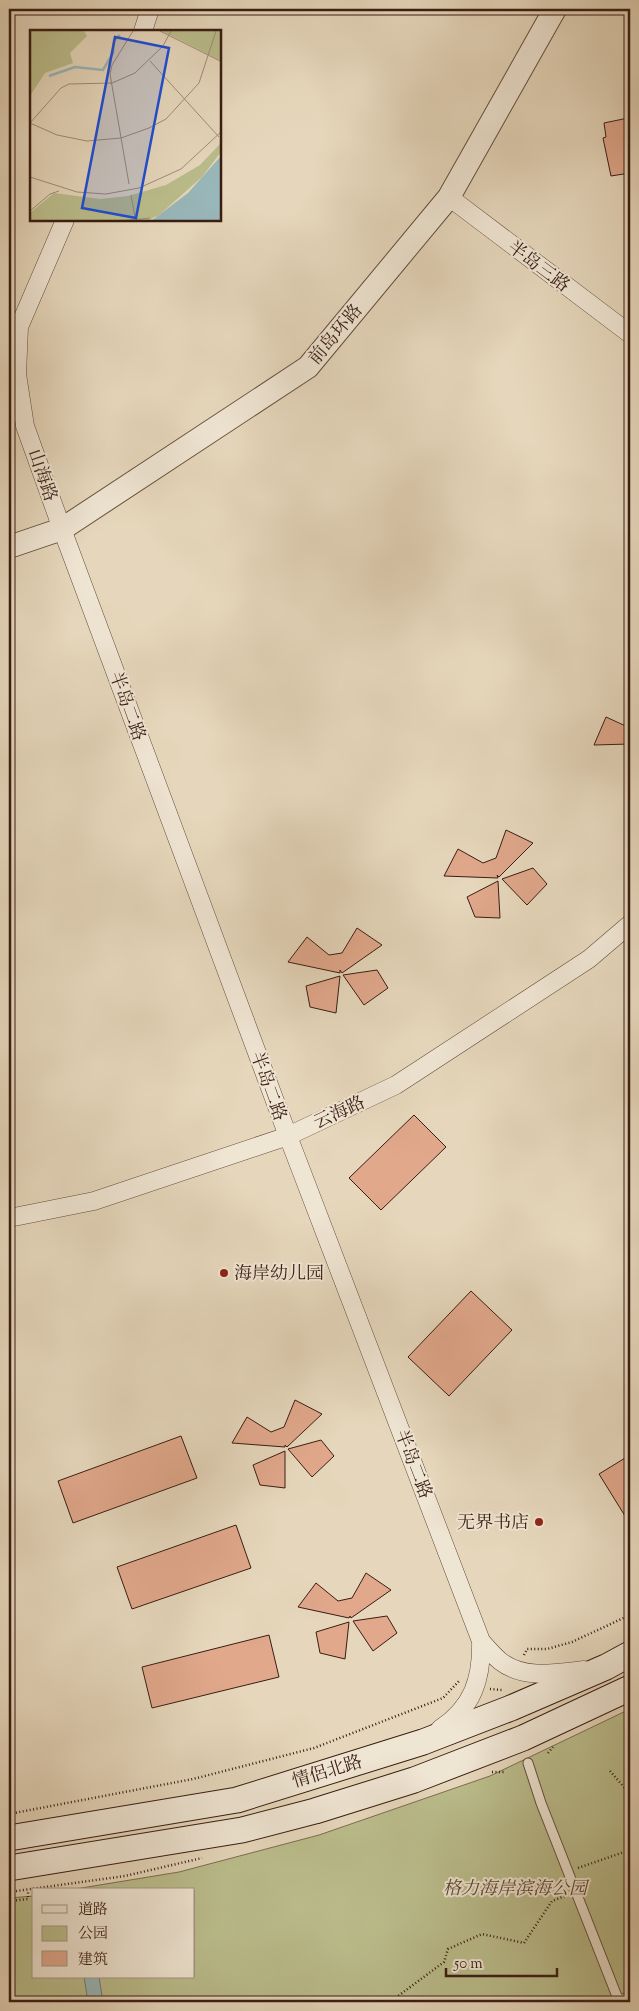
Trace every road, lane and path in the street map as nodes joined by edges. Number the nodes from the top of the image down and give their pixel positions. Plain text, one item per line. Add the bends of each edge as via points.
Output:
1 (150, 9) edge
2 (555, 9) edge
3 (143, 30) edge
4 (448, 197) junction
5 (65, 221) edge
6 (630, 334) edge
7 (62, 529) junction
8 (9, 547) edge
9 (630, 924) edge
10 (288, 1136) junction
11 (9, 1218) edge
12 (630, 1615) edge
13 (481, 1641) junction
14 (630, 1654) edge
15 (606, 1667) junction
16 (518, 1670) junction
17 (475, 1686) junction
18 (630, 1688) edge
19 (423, 1742) junction
20 (528, 1763) dead end
21 (610, 1771) dead end
22 (630, 1794) edge
23 (9, 1814) edge
24 (9, 1838) edge
25 (630, 1850) edge
26 (9, 1868) edge
27 (568, 1871) junction
28 (28, 1890) dead end
29 (575, 1891) junction
30 (9, 1901) edge
31 (630, 1996) edge
32 (614, 2001) edge
33 (390, 2002) edge

1 - 3 street
2 - 4 street, 前岛环路
4 - 6 street, 半岛三路
4 - 7 street, 前岛环路 via 308,367
5 - 7 street, 山海路 via 19,327 17,374 25,426
7 - 8 street, 前岛环路
7 - 10 street, 半岛二路
9 - 10 street, 云海路 via 589,959 396,1085
10 - 11 street, 云海路 via 94,1201
10 - 13 street, 半岛二路
12 - 16 path via 572,1642 547,1649 527,1649
13 - 16 street via 501,1662
13 - 17 street via 482,1664
14 - 15 main road, 情侶北路
15 - 16 street via 534,1674
15 - 19 main road, 情侶北路
16 - 17 path via 514,1680 503,1690
17 - 19 street via 466,1707
17 - 23 path via 459,1681 443,1698 314,1748 193,1779
18 - 26 main road, 情侶北路 via 523,1738 414,1780 315,1811 242,1830
19 - 24 main road, 情侶北路 via 237,1800
20 - 27 lane
21 - 22 path
25 - 27 path
27 - 29 lane
28 - 30 path via 28,1899
29 - 32 lane
29 - 33 path via 552,1901 524,1944 482,1934 448,1949 444,1962
31 - 32 lane

